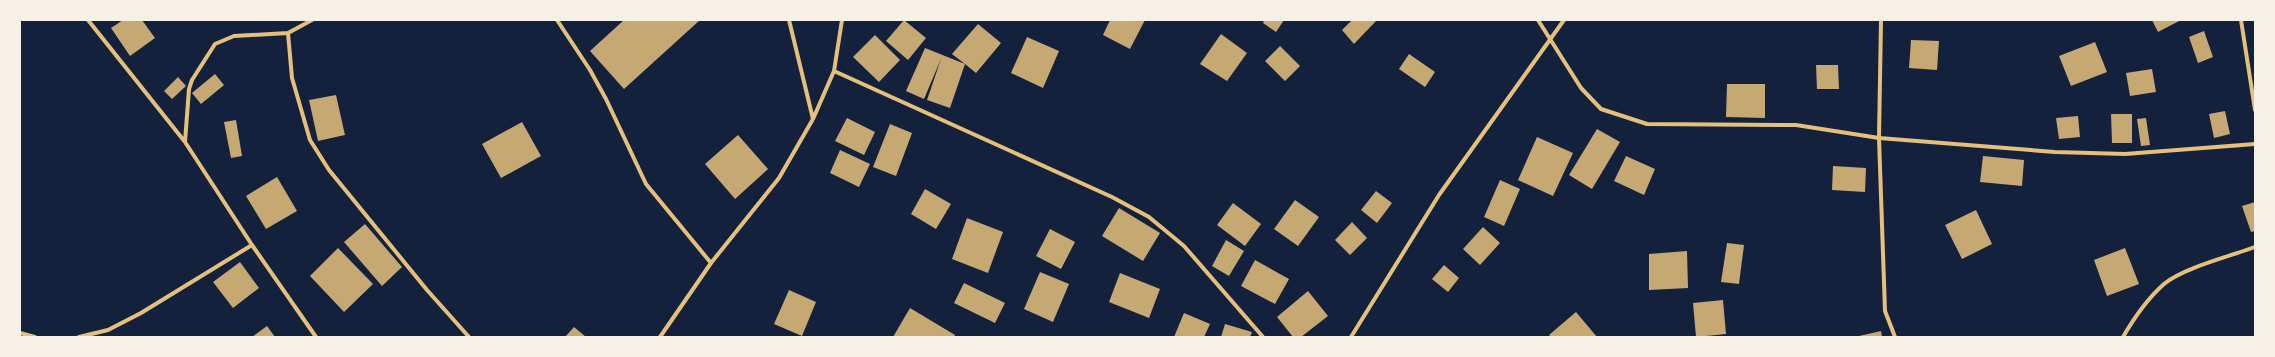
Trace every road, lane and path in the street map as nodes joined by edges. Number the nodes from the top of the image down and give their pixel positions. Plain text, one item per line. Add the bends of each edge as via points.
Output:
1 (88, 20) edge
2 (312, 20) edge
3 (557, 20) edge
4 (789, 20) edge
5 (842, 20) edge
6 (1538, 20) edge
7 (1564, 20) edge
8 (1881, 20) edge
9 (2242, 20) edge
10 (288, 33) junction
11 (1550, 40) junction
12 (834, 71) junction
13 (2255, 110) edge
14 (813, 119) junction
15 (1879, 138) junction
16 (185, 142) junction
17 (2255, 144) edge
18 (252, 245) junction
19 (2255, 247) edge
20 (711, 263) junction
21 (20, 333) edge
22 (35, 337) edge
23 (79, 337) edge
24 (316, 337) edge
25 (468, 337) edge
26 (660, 337) edge
27 (1263, 337) edge
28 (1351, 337) edge
29 (1895, 337) edge
30 (2123, 337) edge

1 - 16 street
2 - 10 street
3 - 20 street via 606,99 646,184
4 - 14 street
5 - 12 street
6 - 11 street
7 - 11 street
8 - 15 street
9 - 13 street
10 - 16 street via 234,36 215,44 192,80
10 - 25 street via 292,78 310,140 330,170
11 - 15 street via 1581,88 1601,109 1647,124 1796,125
11 - 28 street via 1439,195
12 - 14 street
12 - 27 street via 1112,197 1149,217 1184,246
14 - 20 street via 779,178
15 - 17 street via 2055,152 2125,154
15 - 29 street via 1885,311
16 - 18 street
18 - 23 street via 141,313 108,330
18 - 24 street
19 - 30 street via 2182,274 2165,283 2136,315
20 - 26 street
21 - 22 street

